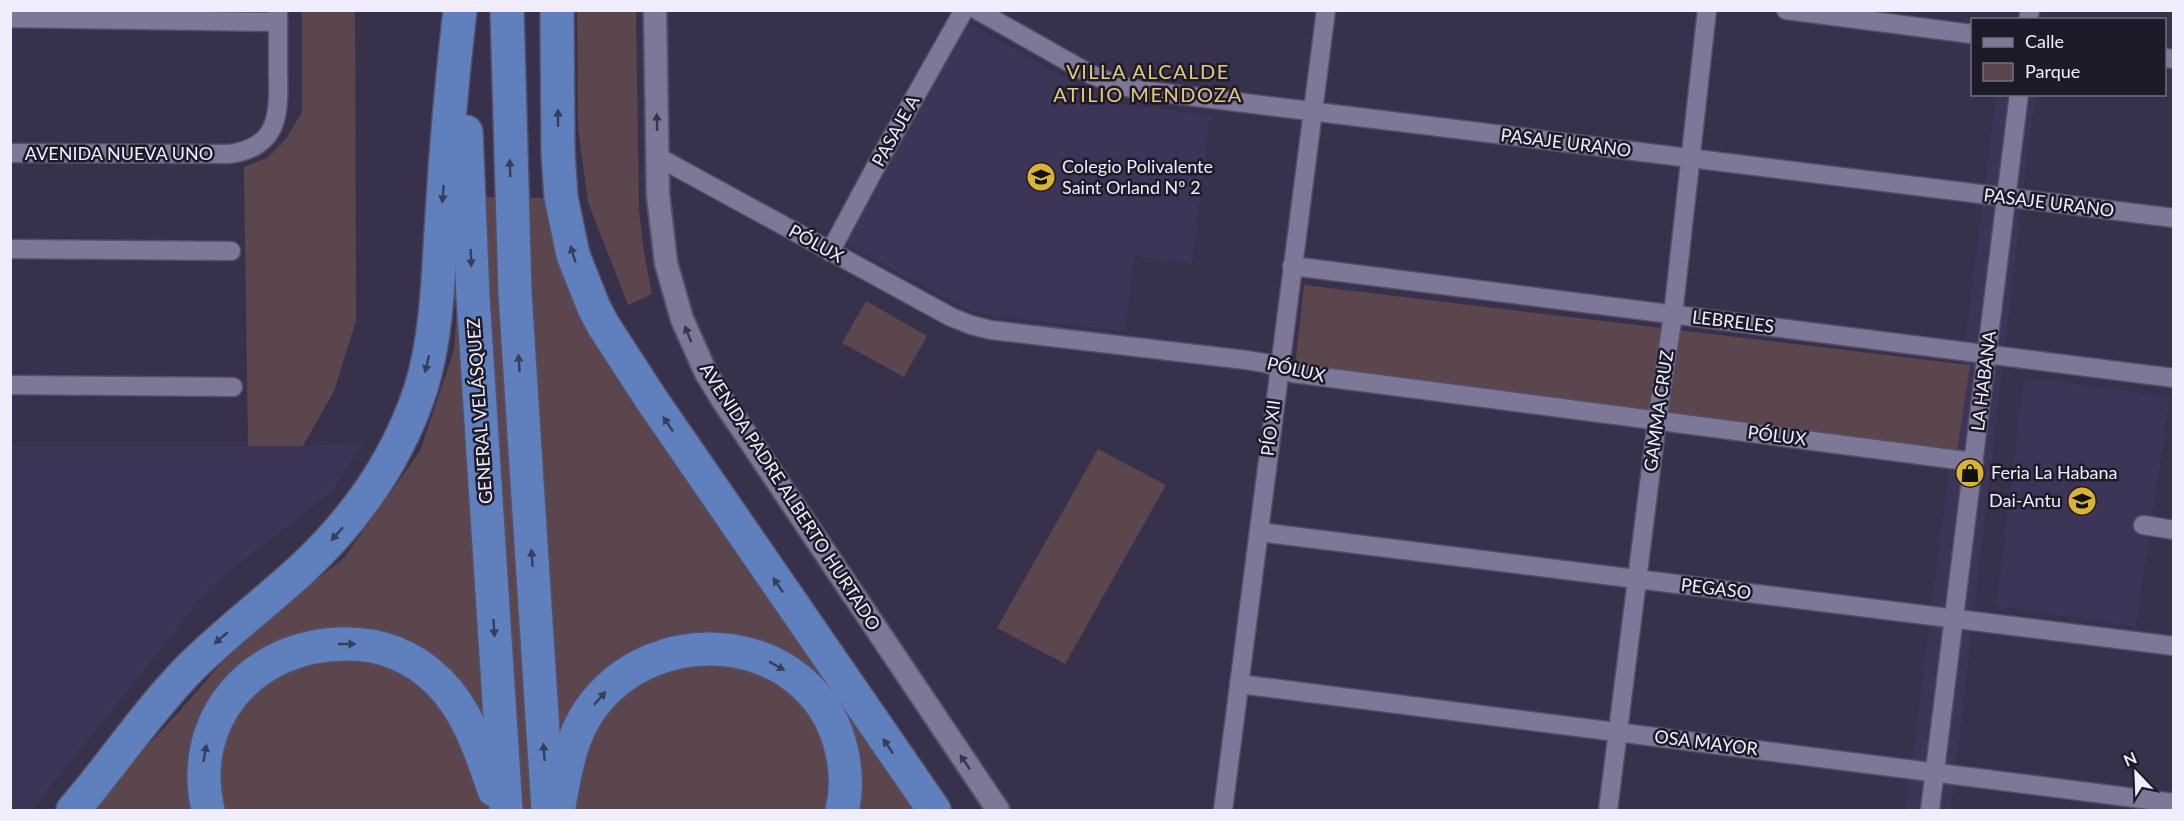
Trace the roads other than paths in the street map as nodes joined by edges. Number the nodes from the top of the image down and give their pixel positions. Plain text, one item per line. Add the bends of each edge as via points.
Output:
1 (461, 10) edge
2 (507, 10) edge
3 (557, 10) edge
4 (655, 10) edge
5 (964, 10) edge
6 (978, 10) edge
7 (1326, 10) edge
8 (1707, 10) edge
9 (1786, 10) edge
10 (278, 16) edge
11 (10, 18) edge
12 (1971, 34) edge
13 (2019, 96) edge
14 (1312, 112) junction
15 (10, 153) edge
16 (658, 157) junction
17 (1690, 158) junction
18 (2007, 197) junction
19 (2174, 218) edge
20 (10, 249) edge
21 (231, 251) dead end
22 (830, 252) junction
23 (1292, 266) junction
24 (1672, 315) junction
25 (1987, 354) junction
26 (1279, 368) junction
27 (2174, 378) edge
28 (10, 385) edge
29 (232, 387) dead end
30 (1657, 421) junction
31 (1974, 462) junction
32 (2143, 525) dead end
33 (2174, 530) edge
34 (1258, 532) junction
35 (1637, 579) junction
36 (1954, 619) junction
37 (2174, 646) edge
38 (1239, 684) junction
39 (1618, 732) junction
40 (1935, 772) junction
41 (2174, 803) edge
42 (72, 810) edge
43 (208, 810) edge
44 (501, 810) edge
45 (506, 810) edge
46 (548, 810) edge
47 (558, 810) edge
48 (842, 810) edge
49 (934, 810) edge
50 (998, 810) edge
51 (1223, 810) edge
52 (1608, 810) edge
53 (1930, 810) edge

1 -> 42 highway via 433,333 421,387 402,437 376,484 345,526 300,572 210,648 181,678
1 -> 45 highway, GENERAL VELÁSQUEZ via 473,297
46 -> 2 highway via 515,293
49 -> 3 highway via 645,390 594,308 573,255 561,197
16 -> 4 street, AVENIDA PADRE ALBERTO HURTADO
5 - 22 street, PASAJE A
6 - 14 street, PASAJE URANO via 1090,74 1118,85
7 - 14 street, PÍO XII
8 - 17 street, GAMMA CRUZ
9 - 12 street
10 - 11 street
10 - 15 street, AVENIDA NUEVA UNO via 277,117 261,141 240,153
13 - 18 street, LA HABANA
14 - 17 street, PASAJE URANO
14 - 23 street, PÍO XII
16 - 22 street, PÓLUX
50 -> 16 street, AVENIDA PADRE ALBERTO HURTADO via 706,373 682,319 666,263
17 - 18 street, PASAJE URANO
17 - 24 street, GAMMA CRUZ
18 - 19 street, PASAJE URANO
18 - 25 street, LA HABANA
20 - 21 street
22 - 26 street, PÓLUX via 971,325 1246,360
23 - 24 street, LEBRELES
23 - 26 street, PÍO XII
24 - 25 street, LEBRELES
24 - 30 street, GAMMA CRUZ
25 - 27 street, LEBRELES
25 - 31 street, LA HABANA
26 - 30 street, PÓLUX via 1293,373
26 - 34 street, PÍO XII
28 - 29 street
30 - 31 street, PÓLUX
30 - 35 street, GAMMA CRUZ
31 - 36 street, LA HABANA
32 - 33 street
34 - 35 street, PEGASO
34 - 38 street, PÍO XII
35 - 36 street, PEGASO
35 - 39 street, GAMMA CRUZ
36 - 37 street, PEGASO
36 - 40 street, LA HABANA
38 - 39 street, OSA MAYOR
38 - 51 street, PÍO XII
39 - 40 street, OSA MAYOR
39 - 52 street, GAMMA CRUZ
40 - 41 street, OSA MAYOR
40 - 53 street, LA HABANA
43 -> 44 highway via 203,776 207,743 221,711 242,684 286,654 321,645 356,644 407,658 445,689 474,736
47 -> 48 highway via 572,747 601,697 614,683 646,662 701,649 736,651 772,662 816,698 840,742 845,783

